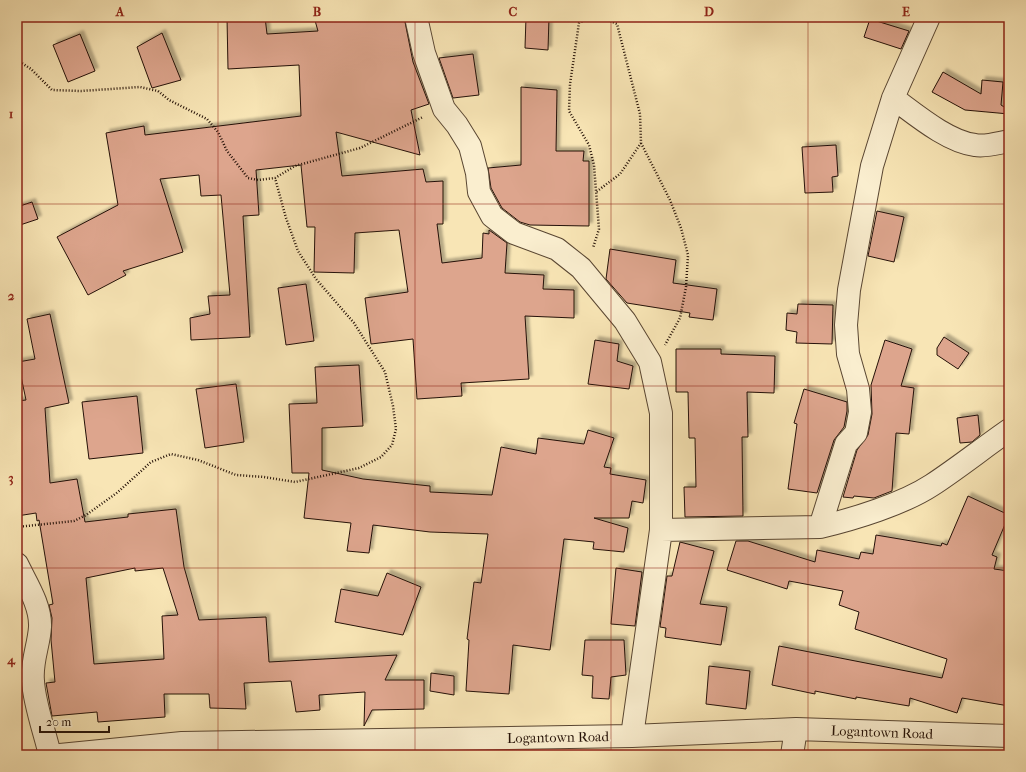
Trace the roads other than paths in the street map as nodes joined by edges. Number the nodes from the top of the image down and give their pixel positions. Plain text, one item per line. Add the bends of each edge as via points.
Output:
1 (416, 17) edge
2 (928, 17) edge
3 (893, 98) junction
4 (1009, 141) edge
5 (1009, 430) edge
6 (820, 526) junction
7 (661, 530) junction
8 (17, 564) edge
9 (796, 729) junction
10 (632, 736) junction
11 (1009, 736) edge
12 (183, 749) edge
13 (50, 755) edge
14 (60, 755) edge
15 (792, 755) edge

1 - 7 street via 424,53 444,109 470,146 479,192 492,216 514,233 557,249 581,268 625,321 650,362 660,413
2 - 3 street
3 - 4 street via 959,140 976,146
3 - 6 street via 872,166 849,290 846,325 848,354 858,389 860,412 856,433 846,444
5 - 6 street via 931,486 881,508
6 - 7 street
7 - 10 street
8 - 13 street via 36,602 39,616 40,627 32,669 33,683
9 - 10 street, Logantown Road
9 - 11 street, Logantown Road
9 - 15 street
10 - 12 street, Logantown Road
12 - 14 street, Logantown Road

